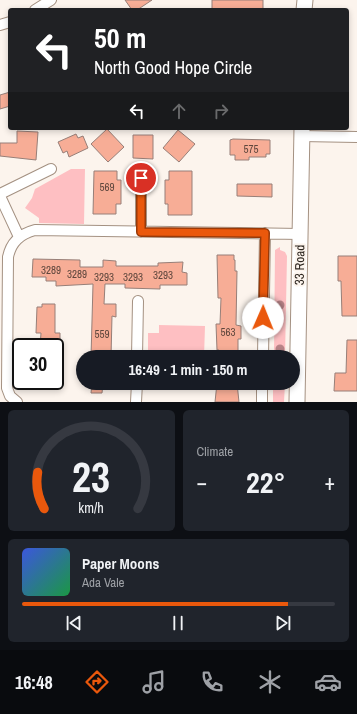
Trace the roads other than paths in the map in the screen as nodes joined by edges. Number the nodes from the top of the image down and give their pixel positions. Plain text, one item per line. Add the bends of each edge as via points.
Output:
1 (51, 0) edge
2 (38, 8) edge
3 (302, 132) edge
4 (357, 138) edge
5 (52, 169) dead end
6 (141, 178) dead end
7 (0, 195) edge
8 (141, 232) junction
9 (265, 233) junction
10 (300, 234) junction
11 (19, 237) junction
12 (138, 301) dead end
13 (137, 350) edge
14 (263, 350) edge
15 (137, 390) edge
16 (262, 390) edge
17 (17, 402) edge
18 (136, 402) edge
19 (262, 402) edge
20 (297, 402) edge

1 - 2 street
3 - 4 street
3 - 10 main road, 33 Road
5 - 7 street
6 - 8 street
7 - 11 street
8 - 9 street
8 - 11 street via 35,230
9 - 10 street
9 - 14 street
10 - 20 main road, 33 Road
11 - 17 street via 10,249 8,257 7,388 10,396
12 - 13 street
15 - 18 street
16 - 19 street

